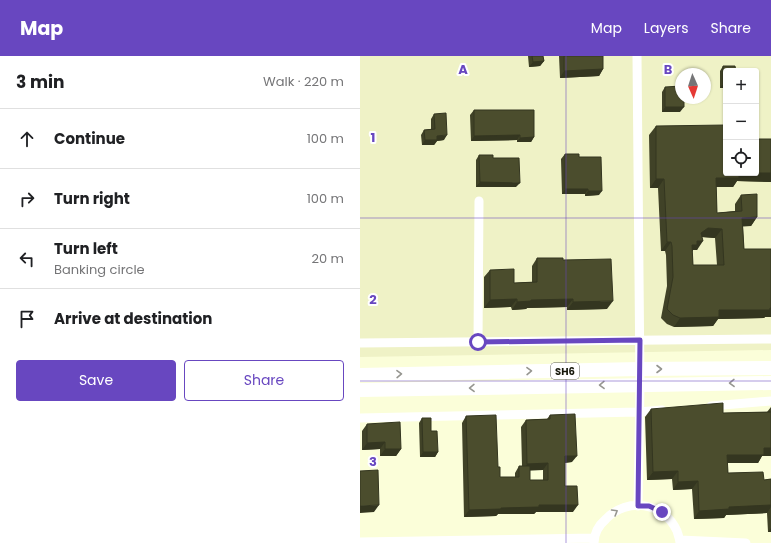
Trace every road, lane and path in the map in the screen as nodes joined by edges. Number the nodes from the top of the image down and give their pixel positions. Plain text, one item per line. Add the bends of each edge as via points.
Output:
1 (637, 56) edge
2 (479, 201) dead end
3 (771, 339) edge
4 (640, 340) junction
5 (478, 342) junction
6 (360, 343) edge
7 (771, 368) edge
8 (640, 369) junction
9 (360, 375) edge
10 (771, 383) edge
11 (640, 384) junction
12 (360, 390) edge
13 (771, 401) edge
14 (701, 407) edge
15 (670, 410) edge
16 (639, 412) junction
17 (360, 418) edge
18 (638, 506) junction
19 (594, 540) edge
20 (680, 541) edge
21 (360, 542) edge
22 (746, 543) edge

1 - 4 street
2 - 5 street
3 - 4 street
4 - 5 street
4 - 8 street
5 - 6 street
8 -> 7 main road, SH6
9 -> 8 main road, SH6
8 - 11 street
10 -> 11 main road, SH6
11 -> 12 main road, SH6
11 - 16 street
13 - 14 street
15 - 16 street
16 - 17 street
16 - 18 street
19 -> 18 street via 601,524 612,512 629,506
18 - 20 street via 649,506 662,512 674,524
19 - 21 street
20 - 22 street

